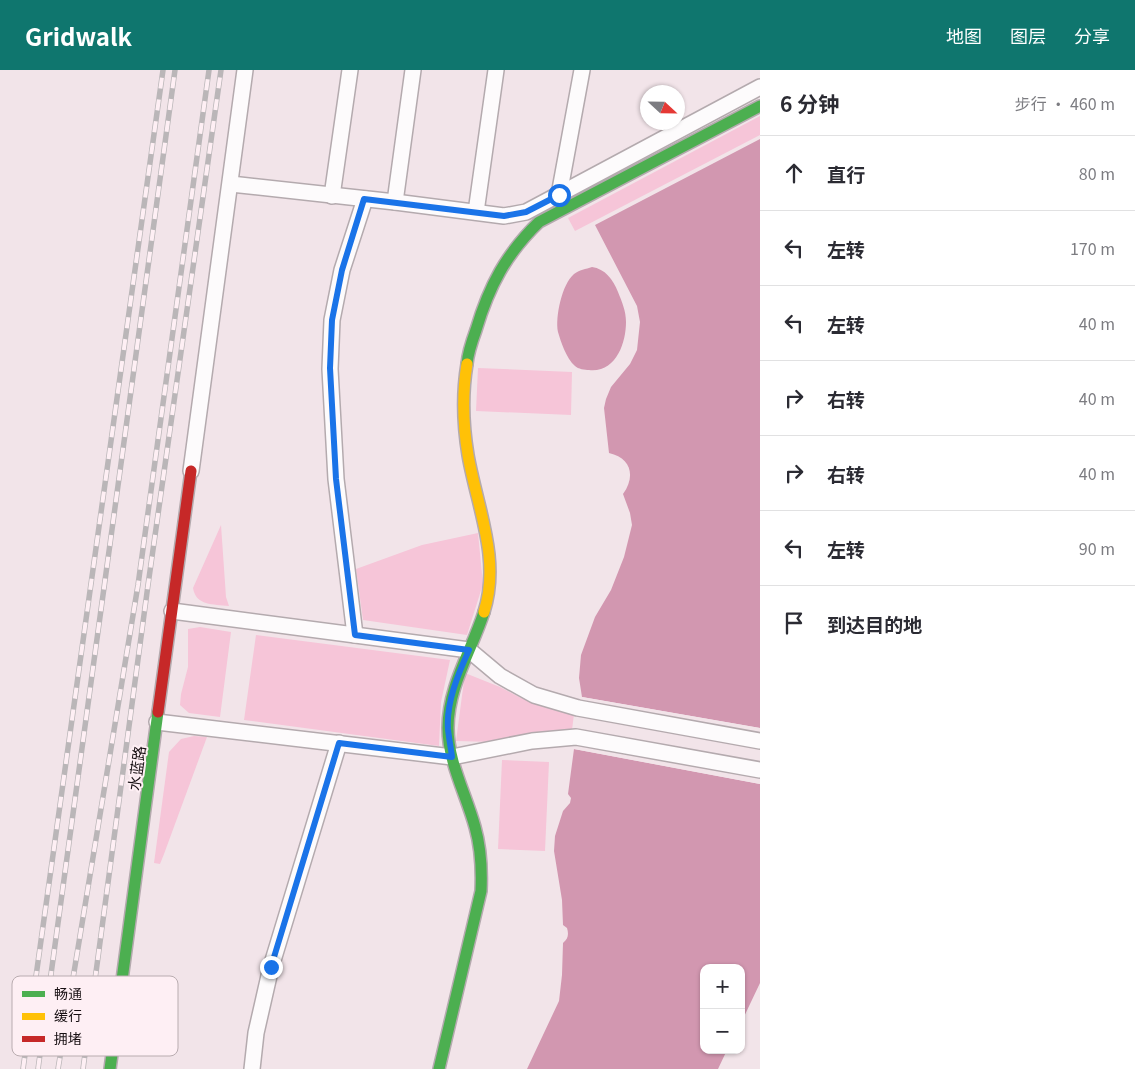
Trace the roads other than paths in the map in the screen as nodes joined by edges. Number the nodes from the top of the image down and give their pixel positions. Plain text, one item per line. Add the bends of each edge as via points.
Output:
1 (246, 70) edge
2 (350, 70) edge
3 (413, 70) edge
4 (496, 70) edge
5 (582, 70) edge
6 (760, 87) edge
7 (760, 106) edge
8 (231, 184) junction
9 (559, 195) junction
10 (332, 196) junction
11 (364, 199) junction
12 (394, 202) junction
13 (476, 212) junction
14 (191, 471) joint
15 (172, 611) junction
16 (355, 635) junction
17 (469, 650) junction
18 (157, 722) junction
19 (760, 741) edge
20 (339, 743) junction
21 (452, 757) junction
22 (760, 770) edge
23 (123, 976) edge
24 (112, 1056) edge
25 (110, 1069) edge
26 (252, 1069) edge
27 (438, 1069) edge

1 - 8 street
2 - 10 street
3 - 12 street
4 - 13 street
5 - 9 street
6 - 9 street
7 - 17 street via 539,222 520,242 496,277 479,319 466,368 464,402 468,454 490,552 490,584 485,612
8 - 10 street
8 - 14 street
9 - 13 street via 526,212 504,216
10 - 11 street
11 - 12 street
11 - 16 street via 342,270 332,320 330,368 336,479
12 - 13 street
14 - 15 street, 水蓝路
15 - 16 street
15 - 18 street, 水蓝路
16 - 17 street
17 - 19 street via 500,676 534,695 578,708
17 - 21 street via 451,703 448,728
18 - 20 street
18 - 23 street, 水蓝路
20 - 21 street
20 - 26 street via 271,967 256,1033
21 - 22 street via 532,741 576,737
21 - 27 street via 482,864 477,907
24 - 25 street, 水蓝路

